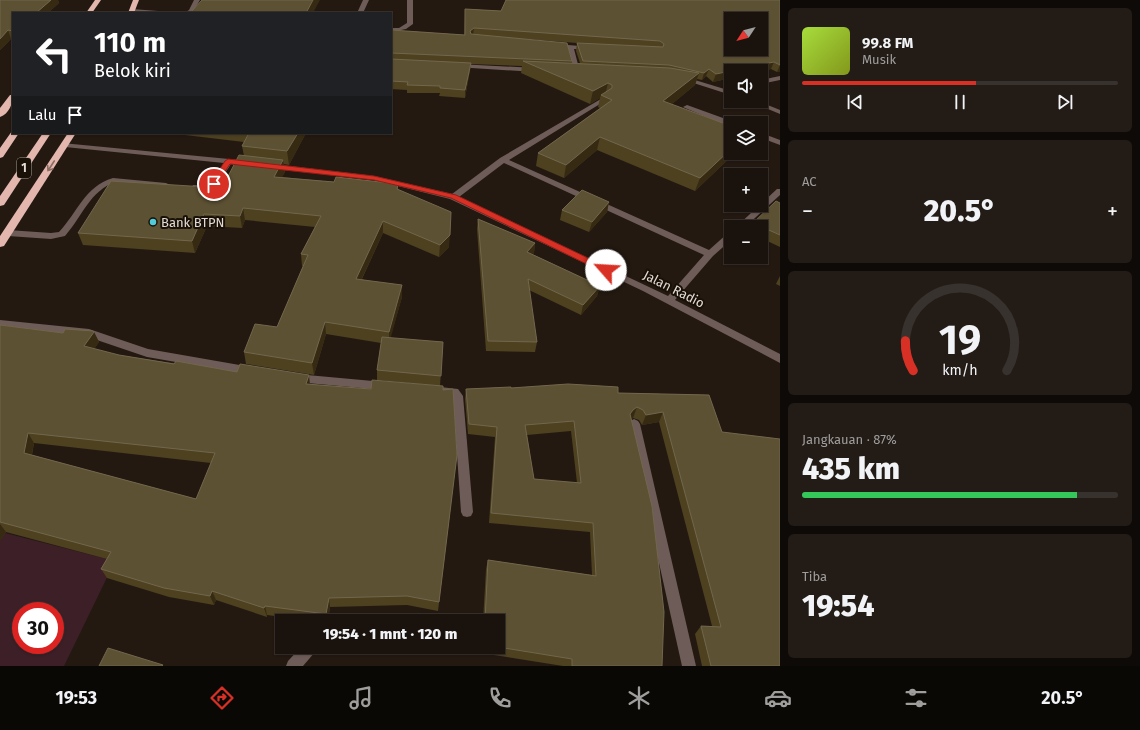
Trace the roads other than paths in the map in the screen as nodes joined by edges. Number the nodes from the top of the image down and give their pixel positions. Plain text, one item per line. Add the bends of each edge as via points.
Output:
1 (98, 0) edge
2 (136, 0) edge
3 (197, 0) edge
4 (366, 0) edge
5 (410, 0) edge
6 (90, 12) edge
7 (131, 12) edge
8 (189, 12) edge
9 (360, 12) edge
10 (392, 30) edge
11 (547, 46) edge
12 (570, 47) junction
13 (599, 49) edge
14 (453, 66) edge
15 (546, 71) edge
16 (569, 72) edge
17 (577, 72) junction
18 (585, 72) edge
19 (674, 77) edge
20 (780, 78) edge
21 (768, 81) edge
22 (722, 89) edge
23 (606, 98) edge
24 (10, 101) edge
25 (687, 107) dead end
26 (768, 107) edge
27 (780, 112) edge
28 (0, 114) edge
29 (724, 121) edge
30 (14, 134) edge
31 (46, 134) edge
32 (71, 134) edge
33 (768, 138) edge
34 (780, 143) edge
35 (65, 145) junction
36 (0, 155) edge
37 (503, 160) junction
38 (228, 161) junction
39 (780, 191) edge
40 (454, 197) junction
41 (0, 203) edge
42 (748, 220) edge
43 (8, 233) junction
44 (724, 241) edge
45 (0, 244) edge
46 (710, 254) junction
47 (669, 301) junction
48 (0, 324) edge
49 (780, 359) edge
50 (262, 372) edge
51 (285, 376) edge
52 (394, 387) edge
53 (426, 390) edge
54 (634, 424) edge
55 (467, 512) dead end
56 (303, 654) edge
57 (292, 666) edge
58 (689, 666) edge

1 - 6 highway
2 - 7 highway
3 - 8 street
4 - 9 street
5 - 10 street via 410,24 406,28
11 - 12 street
12 - 13 street
12 - 17 street
14 - 15 street
16 - 17 street
17 - 18 street
19 - 22 street
20 - 21 street
23 - 37 street
24 - 28 highway
25 - 29 street
26 - 27 street
30 - 36 highway, 1
31 - 41 highway, 1
32 - 35 highway
33 - 34 street
35 - 38 street, Jalan Radio
35 -> 43 highway
37 - 40 street
37 - 46 street
38 - 40 street, Jalan Radio via 374,178
38 - 43 street via 210,186 203,188 110,181 97,187 62,234 51,236
39 - 42 street
40 - 47 street, Jalan Radio
43 - 45 highway
44 - 46 street
46 - 47 street
47 - 49 street, Jalan Radio
48 - 50 street via 89,333 147,353
51 - 52 street
53 - 55 street via 454,392 458,396
54 - 58 street
56 - 57 street

